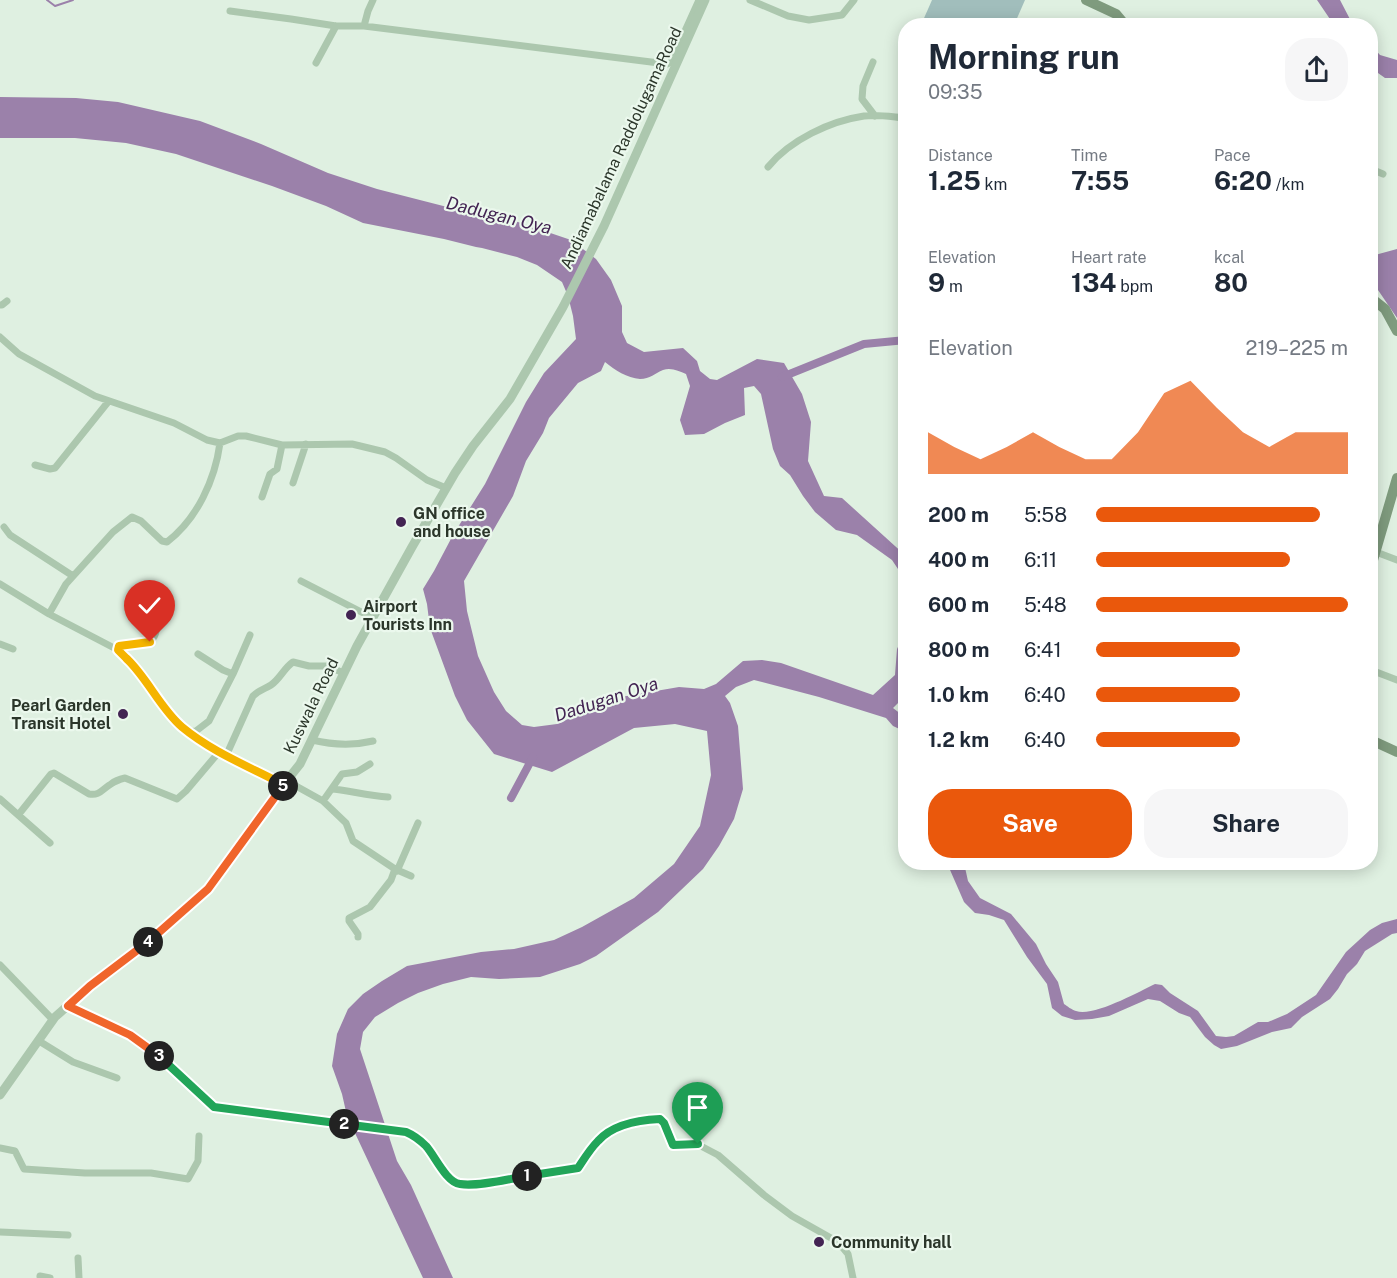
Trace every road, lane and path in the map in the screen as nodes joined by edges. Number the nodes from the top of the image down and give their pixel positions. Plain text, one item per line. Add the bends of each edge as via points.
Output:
1 (373, 0) edge
2 (699, 0) edge
3 (705, 0) edge
4 (750, 0) edge
5 (854, 0) edge
6 (1086, 0) edge
7 (230, 11) dead end
8 (1119, 18) edge
9 (336, 26) junction
10 (364, 26) junction
11 (873, 62) dead end
12 (316, 63) dead end
13 (875, 116) junction
14 (898, 117) edge
15 (768, 167) dead end
16 (1378, 172) edge
17 (1383, 174) dead end
18 (1378, 304) edge
19 (563, 308) joint
20 (1397, 331) edge
21 (0, 337) edge
22 (108, 402) junction
23 (220, 443) junction
24 (306, 444) junction
25 (282, 446) junction
26 (35, 465) dead end
27 (1397, 478) edge
28 (293, 483) dead end
29 (446, 488) junction
30 (262, 497) dead end
31 (4, 527) dead end
32 (1378, 541) edge
33 (1397, 560) edge
34 (1378, 561) edge
35 (73, 576) junction
36 (301, 580) dead end
37 (0, 584) edge
38 (154, 609) dead end
39 (49, 614) junction
40 (373, 618) junction
41 (250, 635) dead end
42 (0, 644) edge
43 (13, 650) dead end
44 (118, 650) junction
45 (198, 654) dead end
46 (344, 673) junction
47 (1378, 673) edge
48 (233, 674) junction
49 (1397, 680) edge
50 (189, 732) junction
51 (312, 740) junction
52 (373, 741) dead end
53 (1378, 743) edge
54 (219, 752) junction
55 (1397, 752) edge
56 (226, 756) junction
57 (370, 764) dead end
58 (285, 783) junction
59 (333, 789) junction
60 (388, 797) dead end
61 (0, 799) edge
62 (323, 801) junction
63 (19, 814) junction
64 (418, 823) dead end
65 (50, 843) dead end
66 (396, 870) junction
67 (411, 876) dead end
68 (358, 937) dead end
69 (0, 965) edge
70 (68, 1006) junction
71 (53, 1020) junction
72 (39, 1041) junction
73 (117, 1078) dead end
74 (0, 1095) edge
75 (199, 1136) dead end
76 (0, 1148) edge
77 (0, 1232) edge
78 (68, 1235) dead end
79 (78, 1258) dead end
80 (40, 1276) dead end
81 (50, 1278) edge
82 (79, 1278) edge
83 (853, 1278) edge

1 - 10 street
2 - 10 street via 667,64
3 - 19 street, Andiamabalama RaddolugamaRoad
4 - 5 street via 809,20 842,15
6 - 8 main road
7 - 9 street
9 - 10 street
9 - 12 street
11 - 13 street via 862,99
13 - 14 street
13 - 15 street via 820,128 777,156
16 - 17 street
18 - 20 main road
19 - 29 street, Kuswala Road via 510,399
21 - 22 street via 19,354
22 - 23 street
22 - 26 street via 55,468
23 - 25 street via 246,436
23 - 35 street via 210,483 191,518 177,534 167,542 162,541 132,517
24 - 25 street
24 - 28 street
24 - 29 street via 352,444 385,452
25 - 30 street via 277,469 270,474
27 - 32 main road
29 - 40 street, Kuswala Road
31 - 35 street via 10,535
33 - 34 street
35 - 39 street
36 - 40 street
37 - 39 street
38 - 44 street via 156,636 150,642 119,646
39 - 44 street
40 - 46 street, Kuswala Road
41 - 48 street
42 - 43 street
44 - 50 street
45 - 48 street
46 - 51 street, Kuswala Road
46 - 56 street via 326,666 293,662 287,666 272,685 254,696
47 - 49 street
48 - 50 street via 209,721
50 - 54 street
51 - 52 street via 357,745
51 - 58 street, Kuswala Road
53 - 55 main road
54 - 56 street
54 - 63 street via 177,800 125,778 111,783 101,793 89,794 54,773
56 - 58 street
57 - 59 street via 357,772 342,774
58 - 62 street
58 - 70 street, Kuswala Road via 208,889
59 - 60 street
59 - 62 street
61 - 63 street
62 - 66 street via 345,823 353,841
63 - 65 street
64 - 66 street
66 - 67 street
66 - 68 street via 370,907 349,918
69 - 71 street
70 - 71 street, Kuswala Road
70 - 83 street via 130,1035 214,1107 406,1132 426,1146 450,1179 459,1184 578,1168 598,1140 615,1128 660,1119 673,1145 698,1144 718,1155 792,1216 838,1242 848,1254
71 - 72 street, Kuswala Road
72 - 73 street via 73,1062
72 - 74 street, Kuswala Road
75 - 76 street via 198,1161 188,1179 151,1173 24,1169 15,1151
77 - 78 street
79 - 82 street
80 - 81 street

